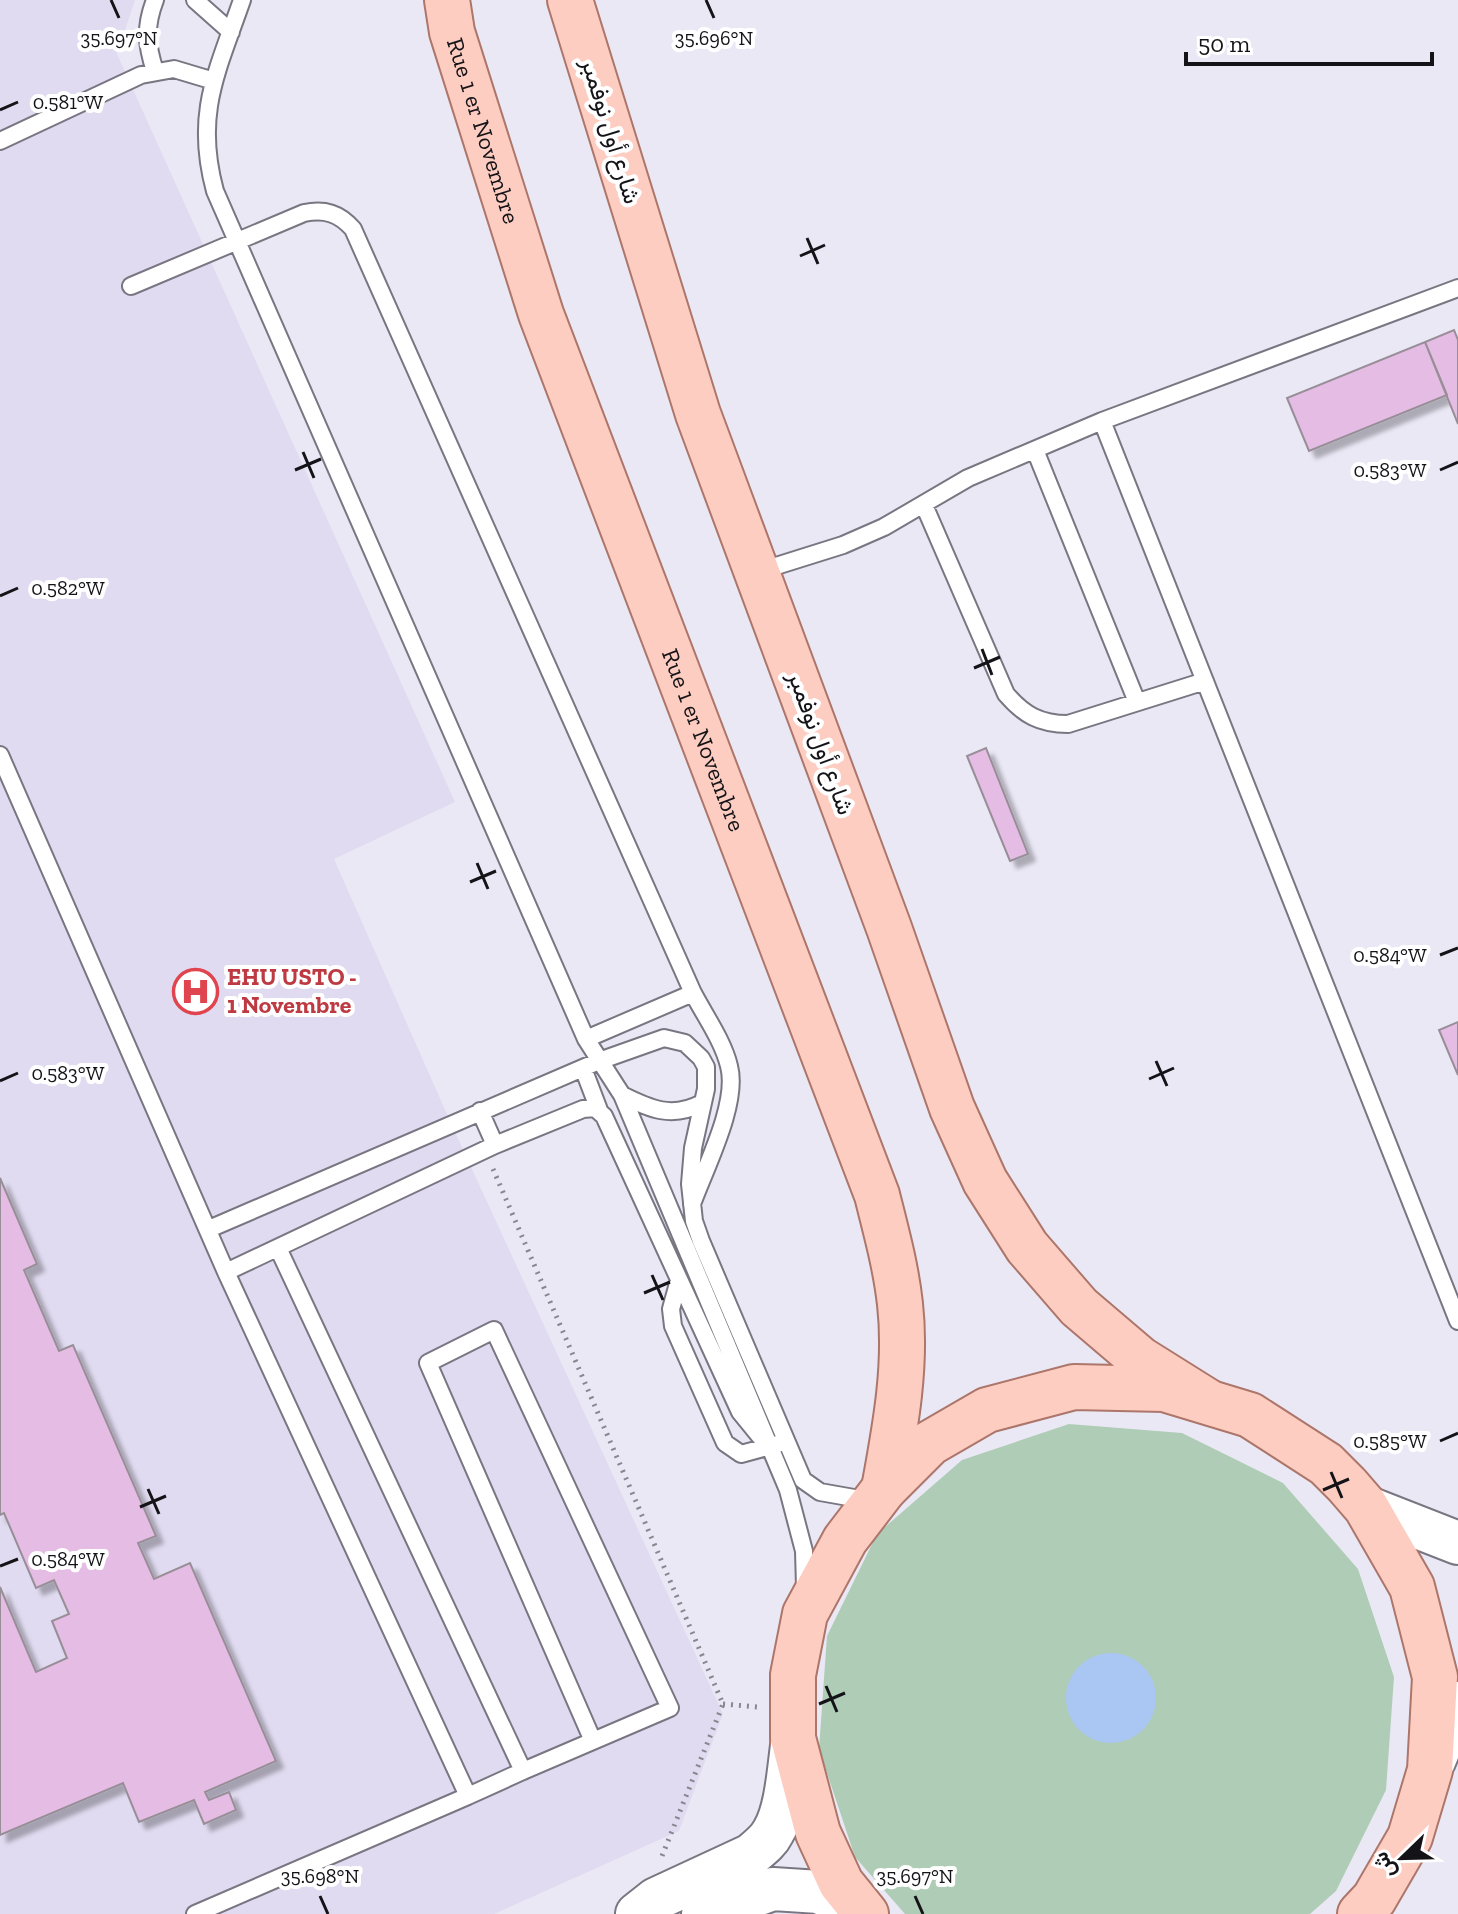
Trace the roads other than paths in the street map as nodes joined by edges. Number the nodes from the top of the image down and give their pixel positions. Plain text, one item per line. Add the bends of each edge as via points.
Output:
1 (155, 0) edge
2 (195, 0) edge
3 (242, 0) edge
4 (447, 0) edge
5 (570, 0) edge
6 (231, 32) junction
7 (155, 71) junction
8 (214, 81) junction
9 (0, 141) edge
10 (235, 240) junction
11 (131, 286) dead end
12 (1458, 288) edge
13 (1102, 421) junction
14 (1035, 450) junction
15 (924, 505) junction
16 (757, 571) junction
17 (1205, 681) junction
18 (1137, 702) junction
19 (0, 755) edge
20 (693, 993) junction
21 (586, 1039) junction
22 (599, 1061) junction
23 (583, 1068) junction
24 (622, 1095) junction
25 (702, 1103) junction
26 (599, 1110) junction
27 (480, 1111) junction
28 (490, 1148) junction
29 (692, 1204) junction
30 (209, 1229) junction
31 (278, 1248) junction
32 (226, 1272) junction
33 (679, 1280) junction
34 (1458, 1321) edge
35 (1207, 1401) junction
36 (777, 1444) junction
37 (879, 1495) junction
38 (1366, 1507) junction
39 (1458, 1543) edge
40 (805, 1614) junction
41 (1458, 1703) edge
42 (793, 1738) junction
43 (593, 1741) junction
44 (1430, 1770) junction
45 (523, 1771) junction
46 (468, 1796) junction
47 (646, 1907) edge
48 (1368, 1909) edge
49 (195, 1914) edge
50 (703, 1914) edge
51 (865, 1914) edge

1 - 7 lane via 146,29
2 - 6 lane
3 - 6 lane
4 - 37 main road, Rue 1 er Novembre via 452,32 541,314 877,1195 901,1307 898,1412
5 - 16 main road, شارع أول نوفمبر via 698,414
6 - 8 lane
7 - 8 lane via 184,70
7 - 9 lane
8 - 10 lane via 205,134 208,165
10 - 11 lane
10 - 20 lane via 317,210 331,212 353,229
10 - 21 lane
12 - 13 lane
13 - 14 lane
13 - 17 lane
14 - 15 lane via 968,478
14 - 18 lane
15 - 16 lane via 843,545
15 - 18 lane via 1006,694 1018,708 1050,724 1068,724
16 - 35 main road, شارع أول نوفمبر via 952,1108 985,1181 1027,1247 1079,1307 1140,1359
17 - 18 lane
17 - 34 lane
19 - 30 lane
20 - 21 lane
20 - 29 lane via 727,1057 732,1090
21 - 22 lane
22 - 23 lane
22 - 24 lane
22 - 25 lane via 653,1040 685,1043 706,1067
23 - 26 lane
23 - 27 lane
24 - 25 lane via 661,1112
24 - 36 lane
25 - 29 lane via 690,1166
26 - 28 lane via 583,1109
26 - 33 lane
27 - 28 lane
27 - 30 lane
28 - 31 lane
29 - 36 lane
30 - 32 lane
31 - 32 lane
31 - 45 lane
32 - 46 lane
33 - 36 lane via 743,1419
33 - 36 lane via 671,1309 673,1326 725,1443 741,1454
35 - 37 main road via 1164,1389 1074,1387 987,1410 930,1443
35 - 38 main road via 1250,1415 1326,1464
36 - 37 lane via 820,1492
36 - 40 lane via 804,1551
37 - 40 main road via 845,1540
38 - 39 main road
38 - 44 main road via 1412,1587 1435,1677
40 - 42 main road via 793,1675
41 - 44 main road
42 - 47 main road via 780,1815 763,1845
42 - 51 main road via 818,1833 841,1883
43 - 43 lane via 670,1708 494,1330 428,1363
43 - 45 lane
44 - 48 main road via 1410,1837
45 - 46 lane
46 - 49 lane
50 - 51 main road via 773,1889 819,1892

